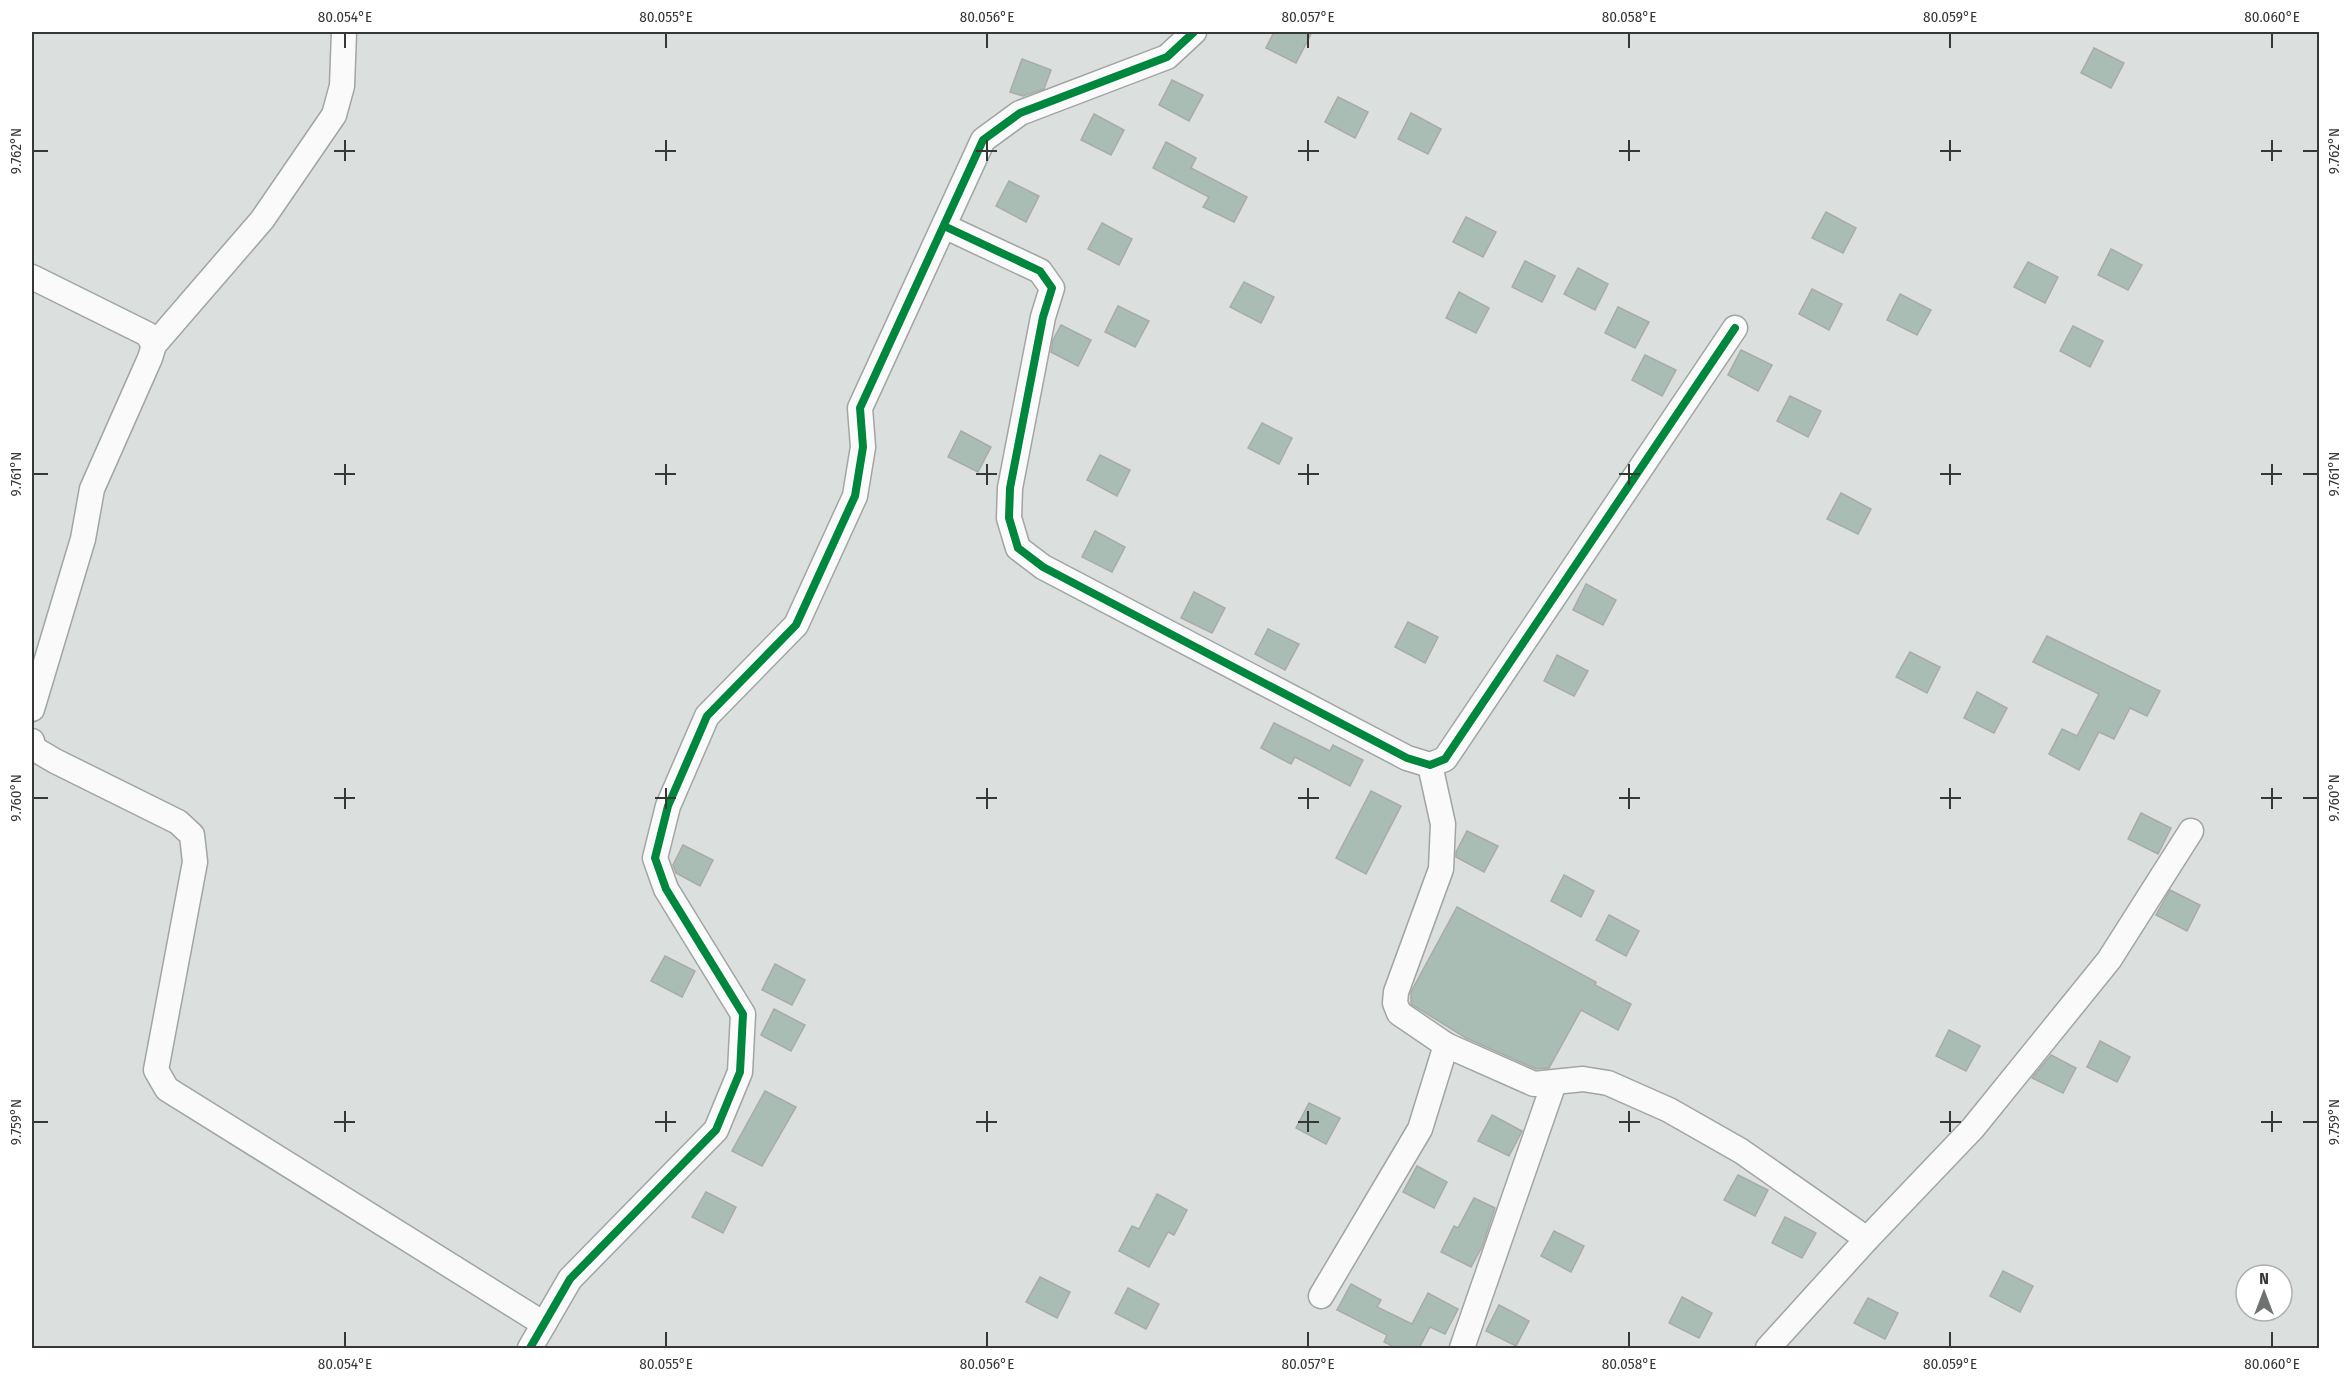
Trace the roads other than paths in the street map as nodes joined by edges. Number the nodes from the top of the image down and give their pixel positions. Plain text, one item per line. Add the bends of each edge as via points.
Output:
1 (344, 32) edge
2 (1194, 32) edge
3 (944, 226) junction
4 (32, 278) edge
5 (1735, 328) dead end
6 (154, 345) junction
7 (32, 709) edge
8 (32, 741) edge
9 (1430, 765) junction
10 (2191, 831) dead end
11 (1446, 1045) junction
12 (1554, 1083) junction
13 (1867, 1239) junction
14 (1321, 1296) dead end
15 (544, 1324) junction
16 (530, 1348) edge
17 (1462, 1348) edge
18 (1768, 1348) edge

1 - 6 street via 342,86 334,115 262,220
2 - 3 street via 1167,57 1020,113 983,140
3 - 9 street via 1040,271 1052,288 1010,488 1010,518 1018,548 1053,573 1407,758
3 - 15 street via 860,408 863,447 855,496 796,626 707,716 668,806 655,858 666,889 743,1014 740,1072 716,1130 570,1279
4 - 6 street via 147,334
5 - 9 street via 1445,759
6 - 7 street via 92,489 83,539
8 - 15 street via 33,748 55,761 178,822 192,835 195,862 156,1070 167,1089
9 - 11 street via 1443,824 1441,869 1395,1003 1399,1013
10 - 13 street via 2109,960 1973,1128
11 - 12 street via 1534,1084
11 - 14 street via 1420,1129
12 - 13 street via 1583,1079 1608,1083 1669,1110 1741,1151
12 - 17 street
13 - 18 street
15 - 16 street

